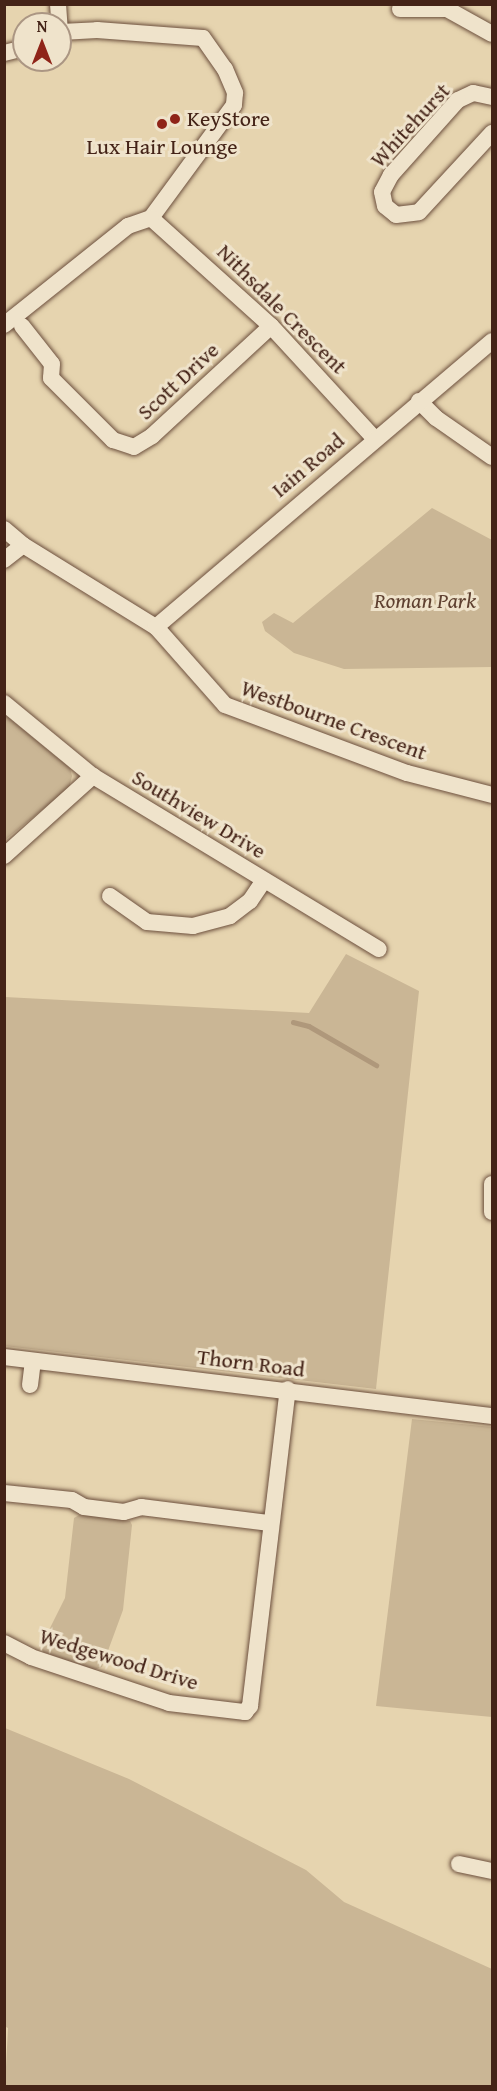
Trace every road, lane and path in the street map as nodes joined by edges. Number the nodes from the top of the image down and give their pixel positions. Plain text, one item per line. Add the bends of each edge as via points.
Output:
1 (400, 9) dead end
2 (72, 32) edge
3 (492, 34) edge
4 (492, 97) edge
5 (492, 133) edge
6 (152, 218) junction
7 (4, 325) edge
8 (22, 326) dead end
9 (271, 326) junction
10 (492, 341) edge
11 (420, 401) junction
12 (375, 439) junction
13 (492, 457) edge
14 (4, 530) edge
15 (23, 545) junction
16 (4, 560) edge
17 (156, 627) junction
18 (4, 703) edge
19 (93, 776) junction
20 (492, 795) edge
21 (4, 856) edge
22 (264, 880) junction
23 (110, 896) dead end
24 (380, 949) dead end
25 (492, 1184) edge
26 (492, 1212) edge
27 (4, 1357) edge
28 (33, 1361) junction
29 (30, 1385) dead end
30 (288, 1389) junction
31 (492, 1416) edge
32 (4, 1493) edge
33 (270, 1523) junction
34 (4, 1643) edge
35 (459, 1864) dead end
36 (492, 1871) edge

1 - 3 street via 447,9
2 - 6 street via 97,30 203,38 225,69 235,93 234,105
4 - 5 street, Whitehurst via 473,93 458,100 391,175 382,192 385,206 396,215 420,212
6 - 7 street via 128,226
6 - 9 street, Nithsdale Crescent
8 - 9 street, Scott Drive via 52,364 51,378 113,441 134,447
9 - 12 street, Nithsdale Crescent
10 - 11 street, Iain Road
11 - 12 street, Iain Road
11 - 13 street via 436,418
12 - 17 street, Iain Road
14 - 15 street, Westbourne Crescent
15 - 16 street
15 - 17 street, Westbourne Crescent
17 - 20 street, Westbourne Crescent via 225,705 407,773
18 - 19 street, Southview Drive
19 - 21 street
19 - 22 street, Southview Drive
22 - 23 street via 250,902 230,916 193,926 147,921
22 - 24 street, Southview Drive
25 - 26 street
27 - 28 street, Thorn Road
28 - 29 street
28 - 30 street, Thorn Road
30 - 31 street, Thorn Road
30 - 33 street, Wedgewood Drive
32 - 33 street via 72,1500 84,1507 124,1512 141,1507
33 - 34 street, Wedgewood Drive via 250,1706 245,1712 169,1703 31,1657
35 - 36 street

